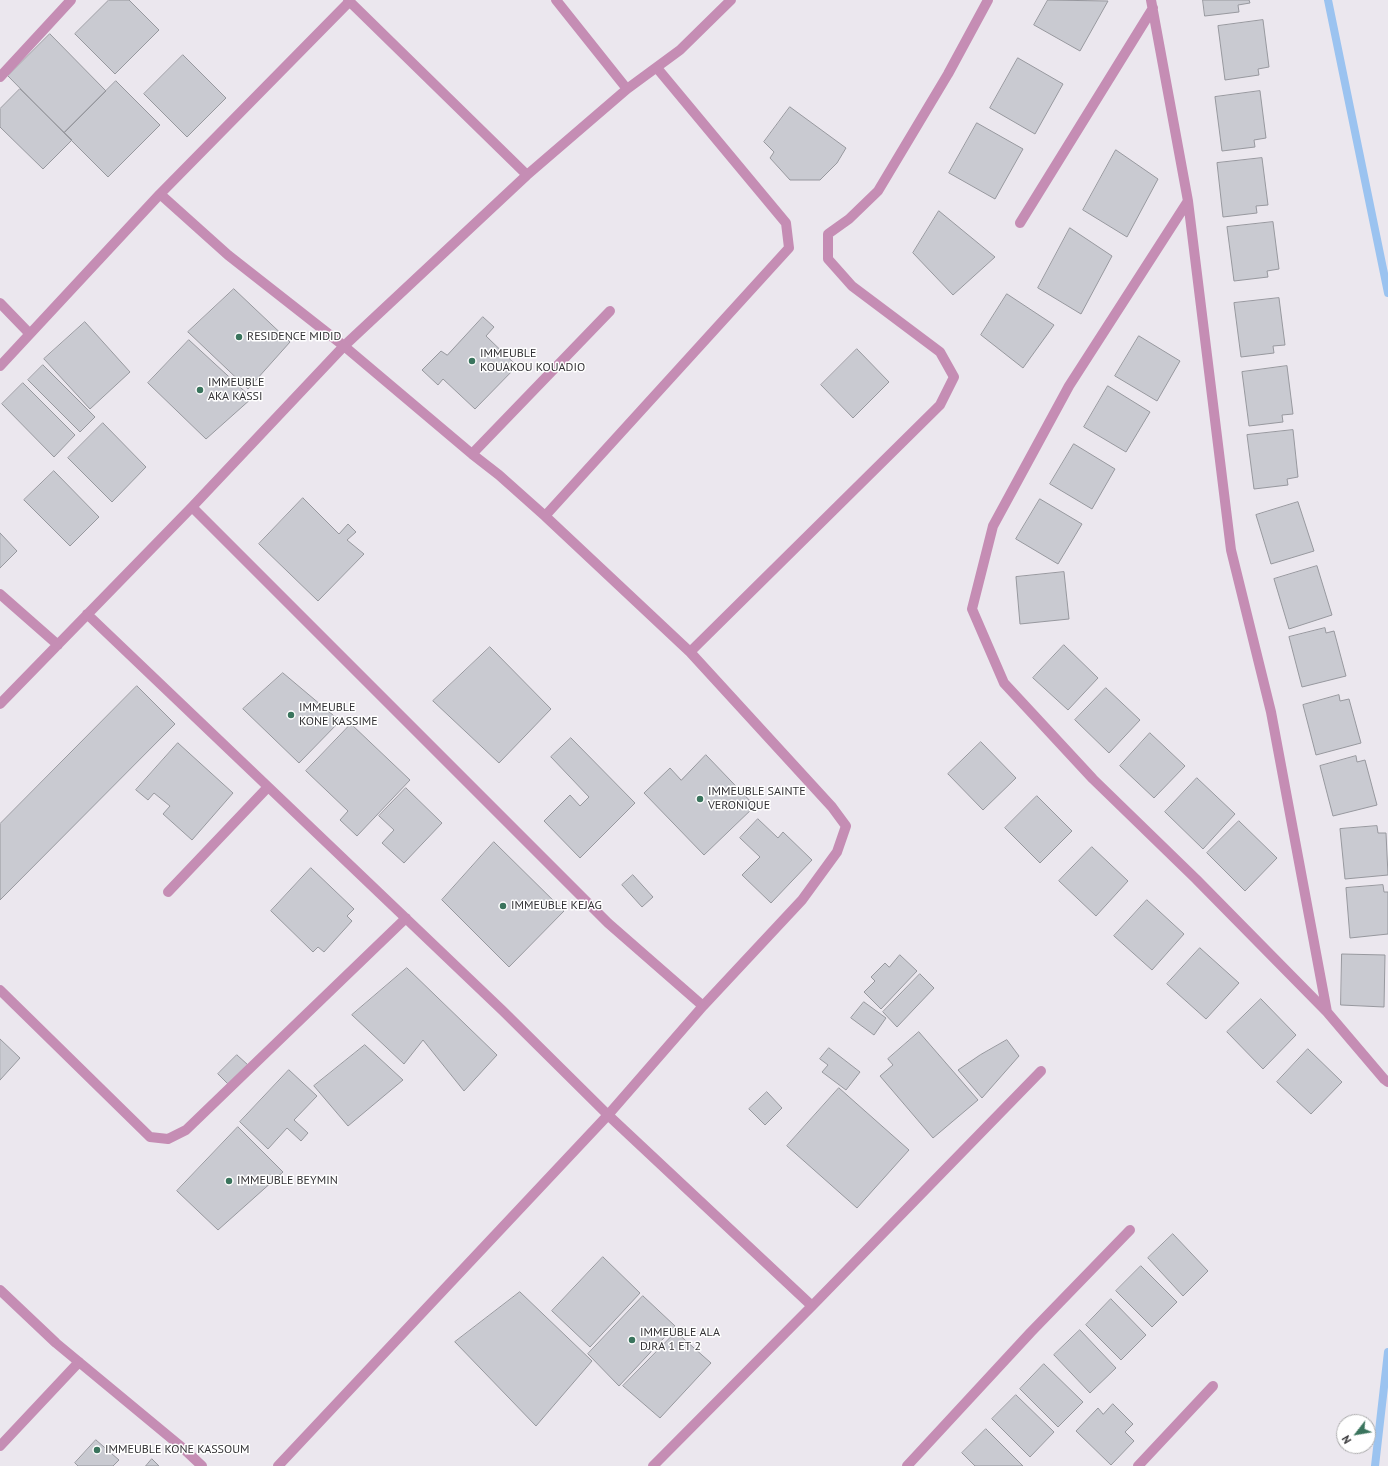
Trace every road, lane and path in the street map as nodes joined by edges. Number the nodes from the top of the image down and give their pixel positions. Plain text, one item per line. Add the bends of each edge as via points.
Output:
1 (71, 0) edge
2 (556, 0) edge
3 (731, 0) edge
4 (988, 0) edge
5 (349, 1) edge
6 (1152, 4) edge
7 (657, 68) junction
8 (0, 76) edge
9 (627, 89) junction
10 (527, 175) junction
11 (160, 194) junction
12 (1188, 201) junction
13 (1020, 223) dead end
14 (0, 303) edge
15 (610, 311) dead end
16 (30, 333) junction
17 (344, 346) junction
18 (0, 366) edge
19 (472, 454) junction
20 (192, 507) junction
21 (545, 516) junction
22 (0, 594) edge
23 (87, 614) junction
24 (58, 646) junction
25 (690, 652) junction
26 (0, 704) edge
27 (268, 787) junction
28 (168, 892) dead end
29 (406, 918) junction
30 (0, 990) edge
31 (703, 1006) junction
32 (1326, 1012) junction
33 (1041, 1071) dead end
34 (1388, 1082) edge
35 (608, 1115) junction
36 (1130, 1230) dead end
37 (0, 1290) edge
38 (812, 1306) junction
39 (79, 1362) junction
40 (1213, 1386) dead end
41 (0, 1446) edge
42 (202, 1466) edge
43 (278, 1466) edge
44 (653, 1466) edge
45 (907, 1466) edge
46 (1138, 1466) edge

1 - 8 street
2 - 9 street
3 - 7 street via 680,50
4 - 25 street via 948,74 878,191 849,219 828,234 828,259 852,286 940,352 954,377 940,405
5 - 10 street
5 - 11 street
6 - 12 street
6 - 13 street
7 - 9 street
7 - 21 street via 786,223 789,248
9 - 10 street
10 - 17 street
11 - 16 street
11 - 17 street via 228,254
12 - 32 street via 1231,550 1271,712
12 - 32 street via 1069,386 992,526 972,609 1004,683 1093,779 1196,879
14 - 16 street
15 - 19 street
16 - 18 street
17 - 19 street
17 - 20 street
19 - 21 street
20 - 23 street
20 - 31 street via 608,923
21 - 25 street
22 - 24 street
23 - 24 street
23 - 27 street
24 - 26 street
25 - 31 street via 832,807 846,826 837,852 802,900
27 - 28 street
27 - 29 street
29 - 30 street via 186,1130 168,1139 150,1137
29 - 35 street
31 - 35 street
32 - 34 street
33 - 38 street
35 - 38 street
35 - 43 street
36 - 45 street
37 - 39 street
38 - 44 street
39 - 41 street
39 - 42 street
40 - 46 street

